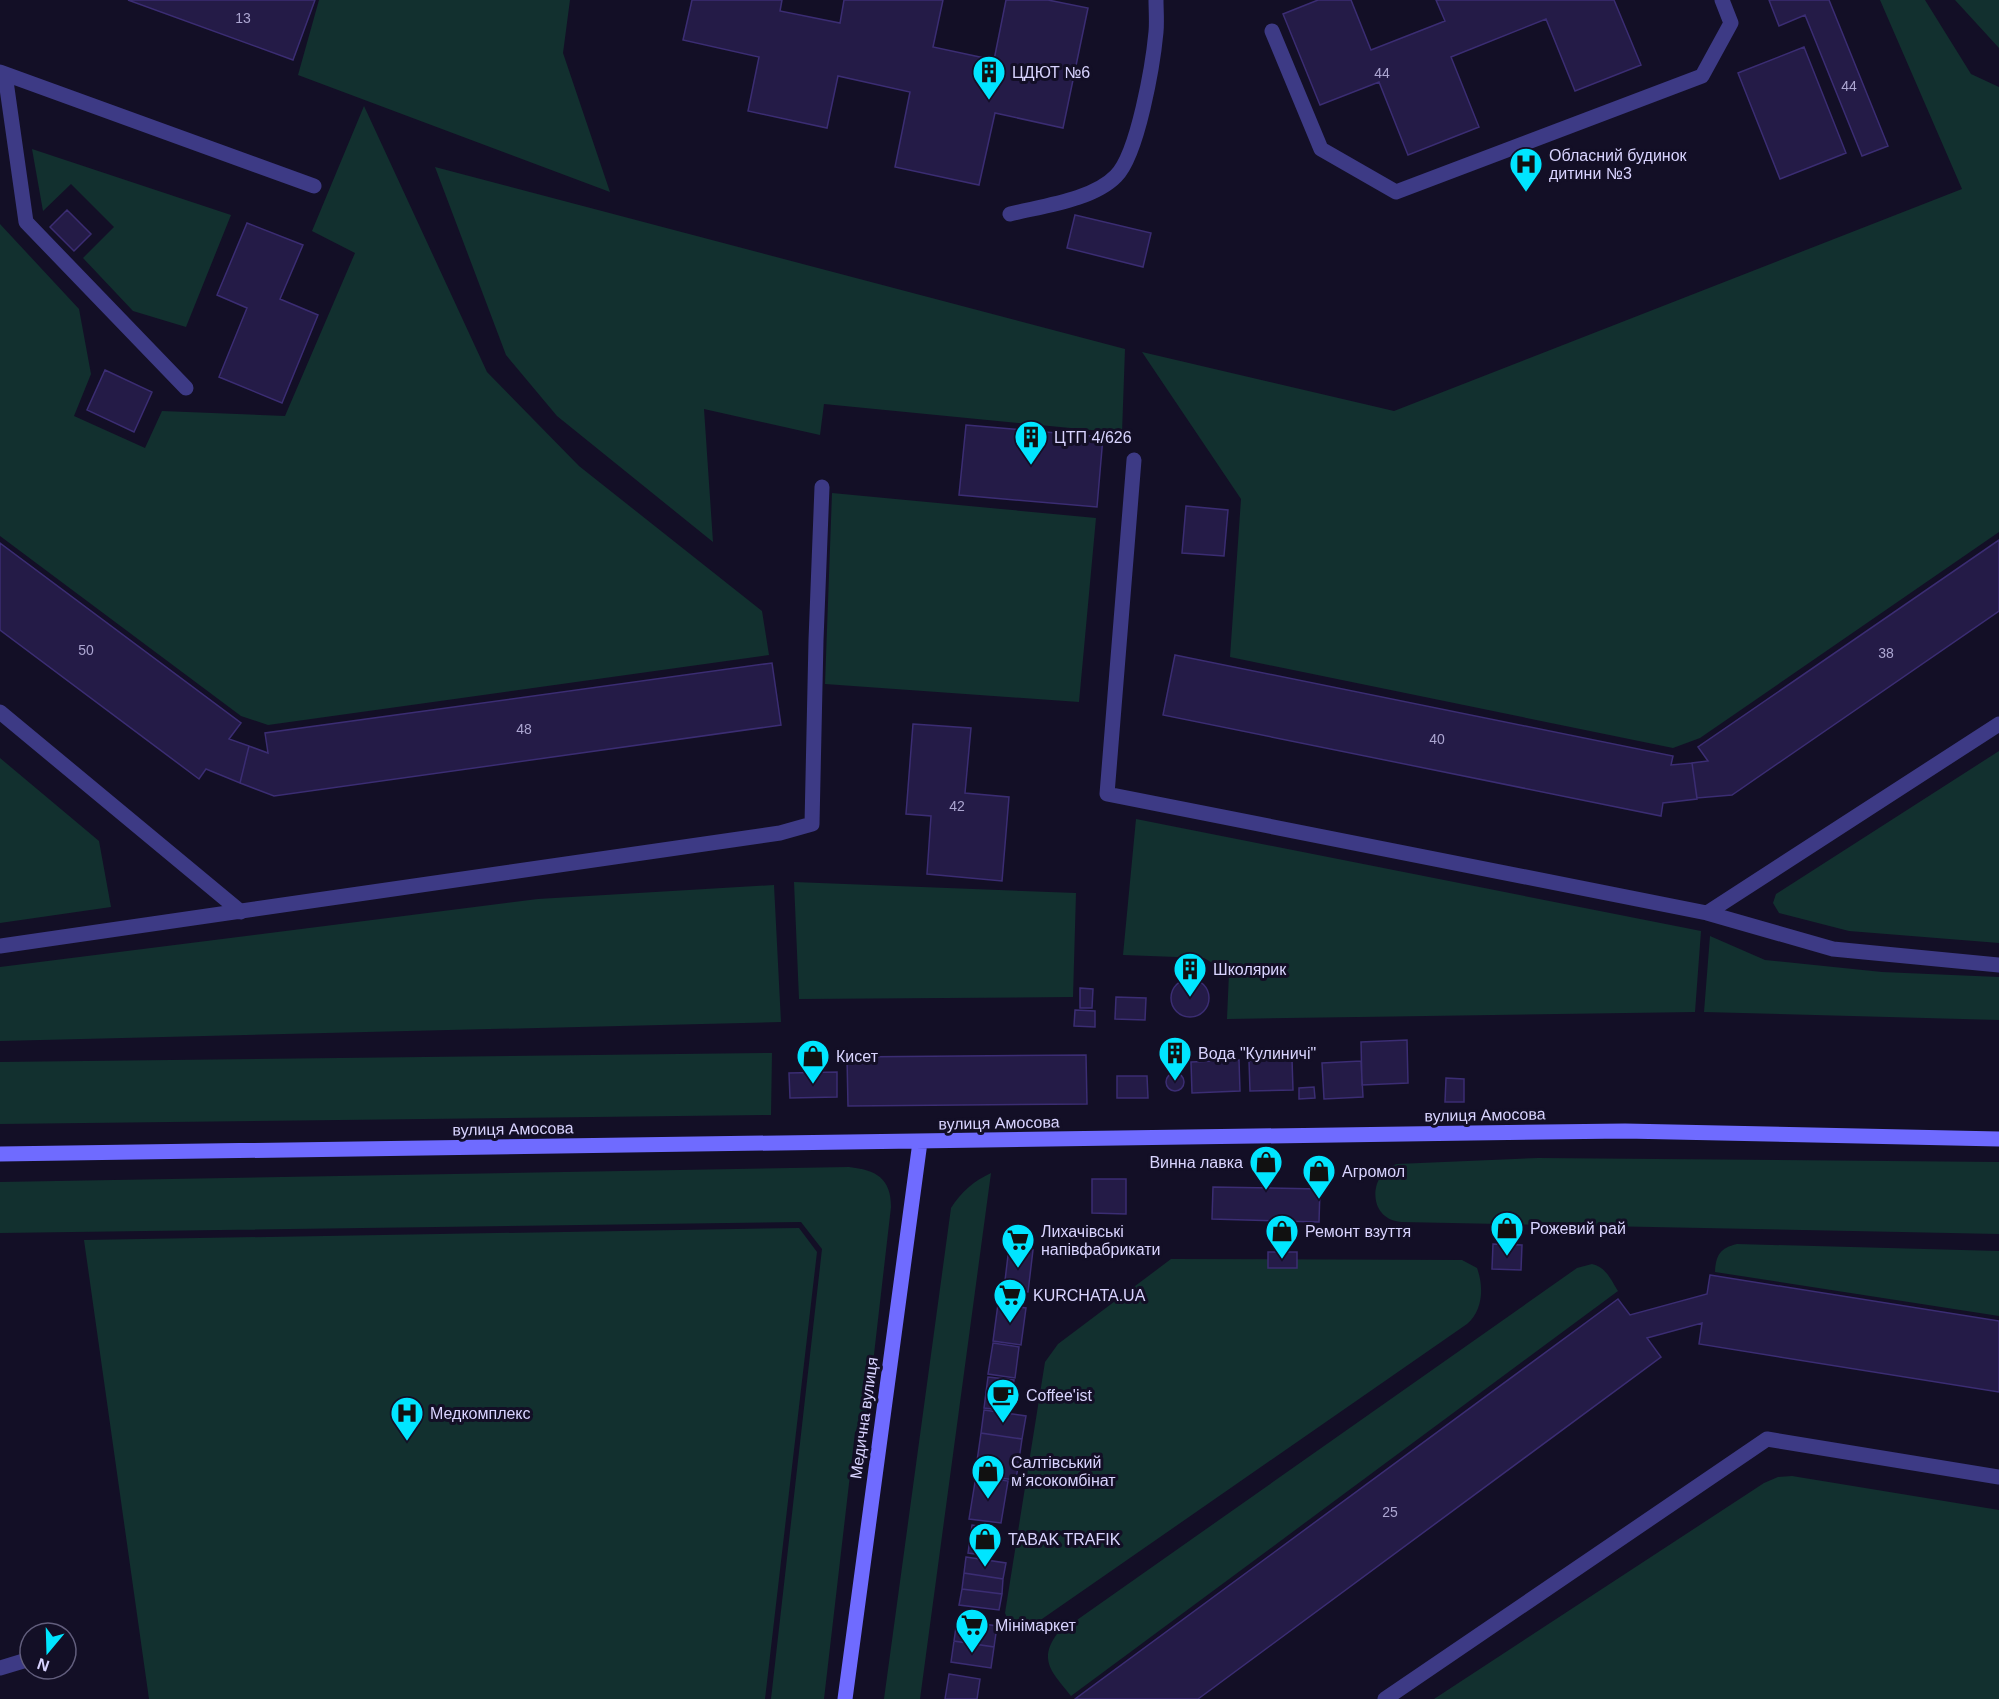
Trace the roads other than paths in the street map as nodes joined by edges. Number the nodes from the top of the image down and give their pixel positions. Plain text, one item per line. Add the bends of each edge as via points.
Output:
1 (1156, 0) edge
2 (1722, 0) edge
3 (1272, 31) dead end
4 (2, 73) edge
5 (314, 186) dead end
6 (1010, 214) dead end
7 (186, 388) dead end
8 (1134, 460) dead end
9 (822, 487) dead end
10 (0, 712) edge
11 (1999, 724) edge
12 (241, 912) junction
13 (1707, 913) junction
14 (0, 946) edge
15 (1999, 965) edge
16 (1999, 1139) edge
17 (920, 1142) junction
18 (0, 1154) edge
19 (1999, 1477) edge
20 (18, 1663) edge
21 (0, 1668) edge
22 (845, 1699) edge
23 (1385, 1699) edge

1 - 6 lane via 1157,31 1148,84 1136,134 1117,176 1083,196
2 - 3 lane via 1731,23 1702,76 1396,192 1321,149
4 - 5 lane
4 - 7 lane via 26,222
8 - 13 lane via 1107,794
9 - 12 lane via 812,824 780,833
10 - 12 lane
11 - 13 lane
12 - 14 lane
13 - 15 lane via 1833,949
16 - 17 street, вулиця Амосова via 1613,1131
17 - 18 street, вулиця Амосова
17 - 22 street, Медична вулиця
19 - 23 lane via 1767,1439
20 - 21 lane

